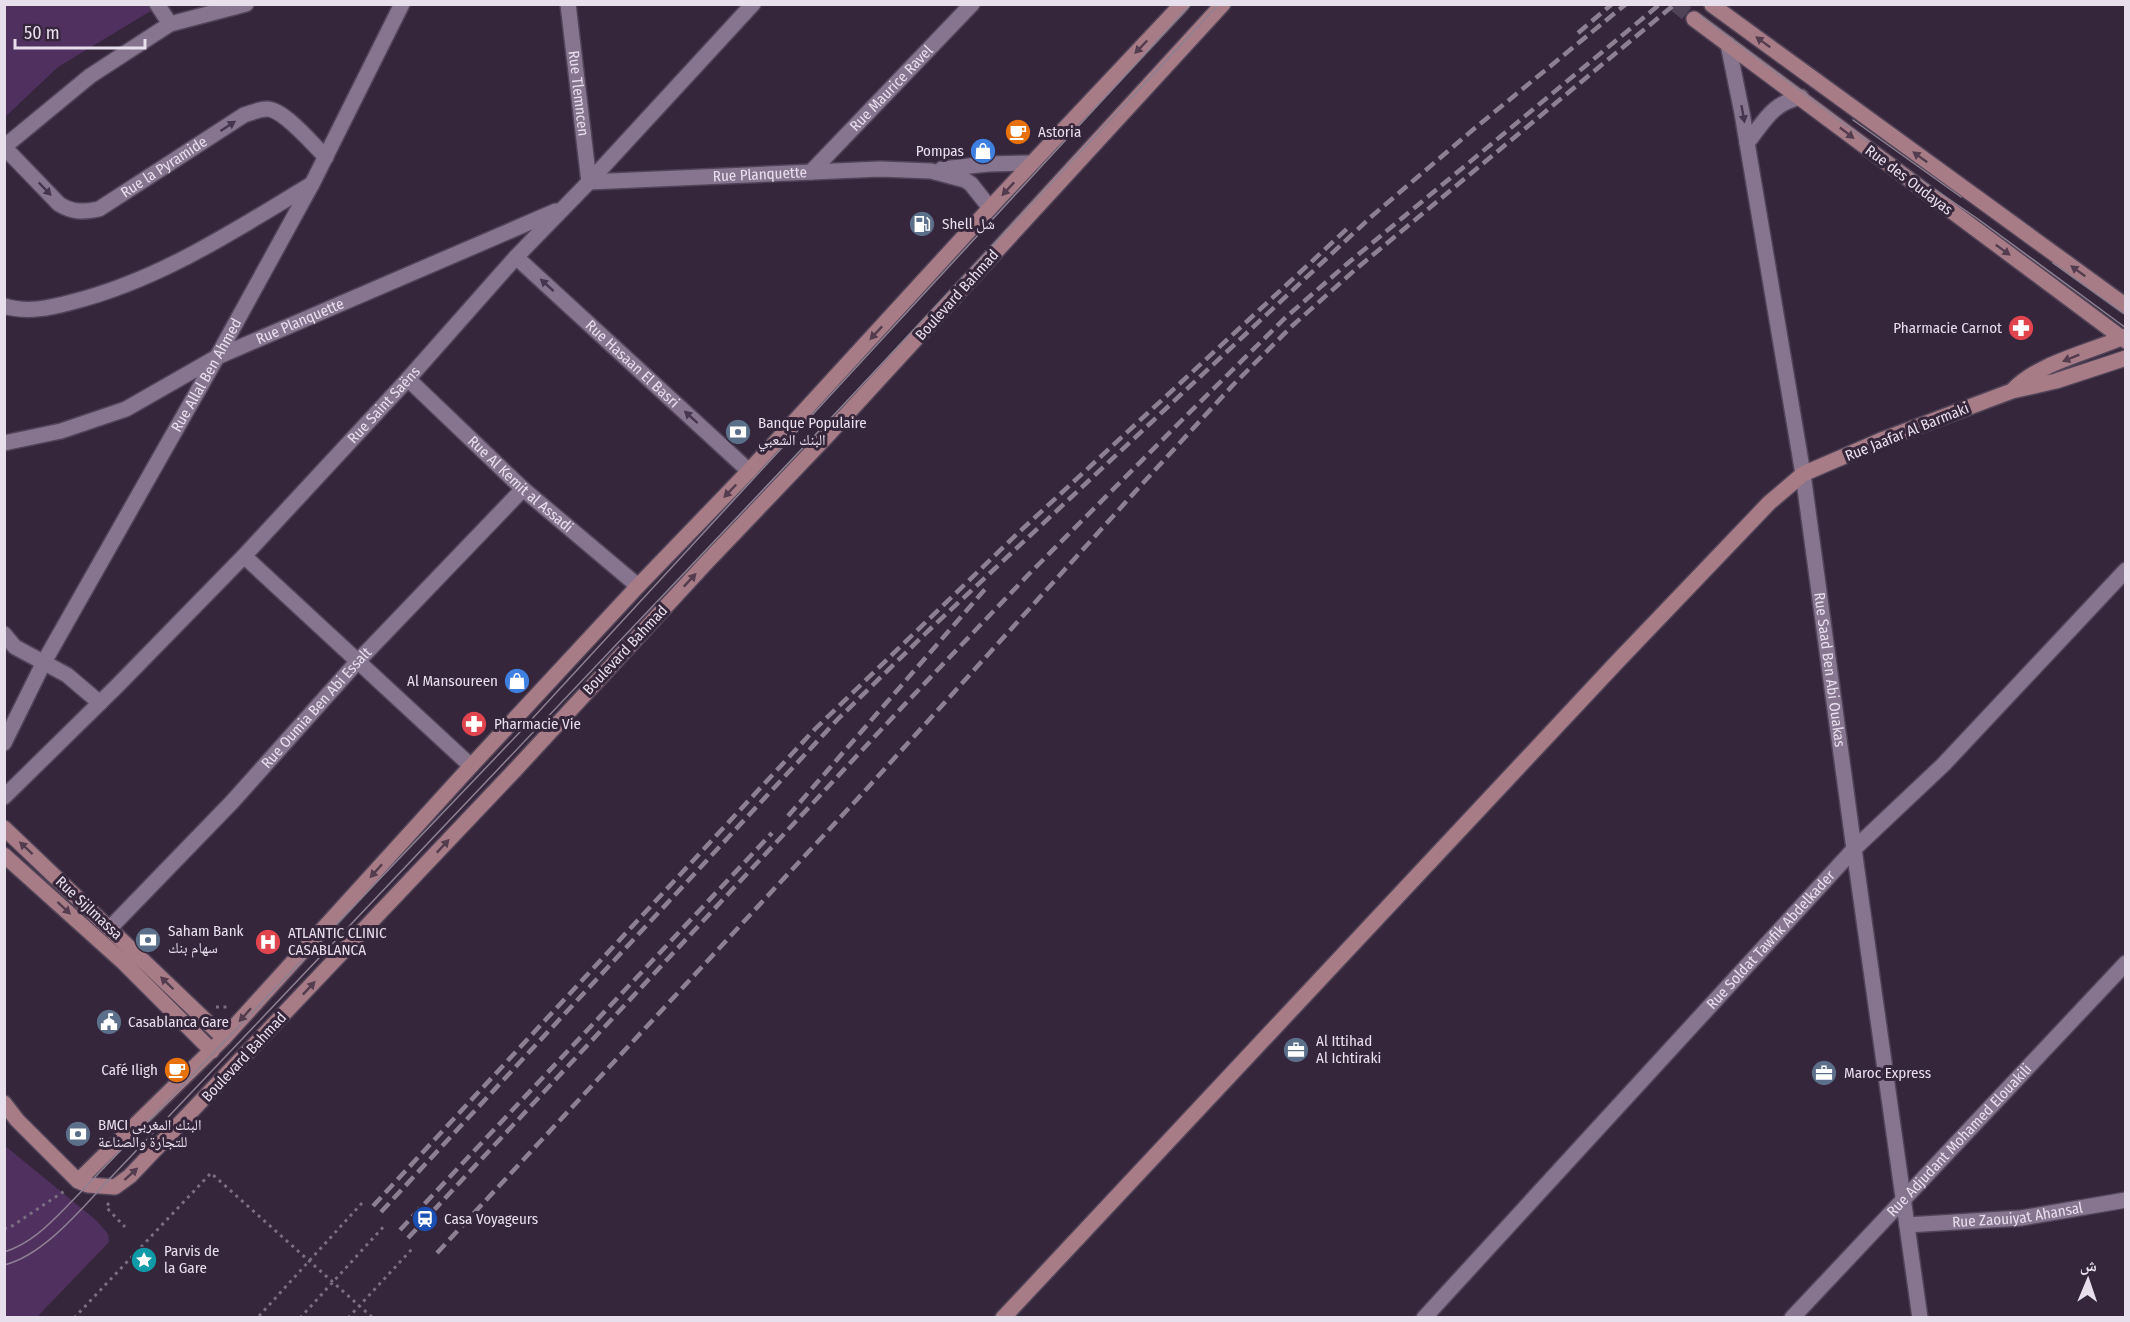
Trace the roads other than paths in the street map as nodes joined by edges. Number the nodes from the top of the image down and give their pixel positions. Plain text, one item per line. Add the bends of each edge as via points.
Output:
1 (157, 4) edge
2 (246, 4) edge
3 (402, 4) edge
4 (568, 4) edge
5 (753, 4) edge
6 (972, 4) edge
7 (1223, 4) edge
8 (1712, 4) edge
9 (1173, 8) edge
10 (1694, 19) tunnel mouth
11 (170, 24) junction
12 (1728, 44) junction
13 (1801, 97) junction
14 (1748, 143) junction
15 (4, 147) edge
16 (326, 157) junction
17 (1032, 163) junction
18 (931, 171) junction
19 (811, 172) junction
20 (589, 182) junction
21 (312, 184) junction
22 (564, 208) junction
23 (990, 208) junction
24 (516, 257) junction
25 (4, 306) edge
26 (2126, 306) edge
27 (2124, 338) edge
28 (217, 357) junction
29 (2126, 358) edge
30 (408, 379) junction
31 (2012, 391) junction
32 (4, 443) edge
33 (749, 471) junction
34 (1803, 474) junction
35 (524, 489) junction
36 (244, 556) junction
37 (2126, 570) edge
38 (638, 586) junction
39 (4, 634) edge
40 (44, 662) junction
41 (358, 662) junction
42 (100, 703) junction
43 (4, 743) edge
44 (471, 765) junction
45 (4, 796) edge
46 (4, 828) edge
47 (1854, 849) junction
48 (4, 855) edge
49 (110, 928) junction
50 (2126, 963) edge
51 (224, 1038) junction
52 (212, 1051) junction
53 (4, 1103) edge
54 (78, 1181) junction
55 (1904, 1198) junction
56 (2126, 1200) edge
57 (1907, 1225) junction
58 (1003, 1317) edge
59 (1424, 1317) edge
60 (1792, 1317) edge
61 (1920, 1317) edge

1 - 11 street
2 - 11 street, Rue la Pyramide
3 - 16 street, Rue Allal Ben Ahmed
4 - 20 street, Rue Tlemncen
5 - 20 street, Rue Saint Saëns
6 - 19 street, Rue Maurice Ravel
54 -> 7 main road, Boulevard Bahmad via 115,1187 153,1153 826,438
26 -> 8 main road, Rue des Oudayas
9 -> 17 main road, Boulevard Bahmad
10 - 12 main road, Rue des Oudayas
11 - 15 street, Rue la Pyramide via 90,76
12 - 13 main road, Rue des Oudayas
12 -> 14 street, Rue Saad Ben Abi Ouakas
13 - 14 street via 1780,103
13 -> 27 main road, Rue des Oudayas
14 - 34 street, Rue Saad Ben Abi Ouakas
15 -> 16 street, Rue la Pyramide via 59,204 70,211 85,212 99,209 256,111 275,110 284,115
16 - 21 street, Rue Allal Ben Ahmed
17 - 18 street, Rue Planquette
17 -> 23 main road, Boulevard Bahmad
18 - 19 street, Rue Planquette
18 - 23 street, Rue Planquette via 965,180
19 - 20 street, Rue Planquette
20 - 22 street, Rue Saint Saëns
21 - 25 street via 197,253 151,275 100,295 53,307 31,310
21 - 28 street, Rue Allal Ben Ahmed
22 - 24 street, Rue Saint Saëns
22 - 28 street, Rue Planquette
23 -> 33 main road, Boulevard Bahmad
24 - 30 street, Rue Saint Saëns
33 -> 24 street, Rue Hasaan El Basri
27 -> 31 main road, Rue Jaafar Al Barmaki via 2034,373
28 - 32 street, Rue Planquette via 126,409 61,431
28 - 40 street, Rue Allal Ben Ahmed
29 - 31 main road, Rue Jaafar Al Barmaki
30 - 35 street, Rue Al Kemit al Assadi
30 - 36 street, Rue Saint Saëns
31 - 34 main road, Rue Jaafar Al Barmaki
33 -> 38 main road, Boulevard Bahmad
34 - 47 street, Rue Saad Ben Abi Ouakas
34 - 58 main road, Rue Jaafar Al Barmaki via 1770,503 1617,662
35 - 38 street, Rue Al Kemit al Assadi
35 - 41 street, Rue Oumia Ben Abi Essalt
36 - 41 street
36 - 42 street, Rue Saint Saëns
37 - 47 street, Rue Soldat Tawfik Abdelkader via 1944,764
38 - 44 main road, Boulevard Bahmad
39 - 40 street via 15,647
40 - 42 street via 67,675
40 - 43 street, Rue Allal Ben Ahmed
41 - 44 street
41 - 49 street, Rue Oumia Ben Abi Essalt via 232,802
42 - 45 street, Rue Saint Saëns
44 -> 51 main road, Boulevard Bahmad
49 -> 46 main road, Rue Sijlmassa
47 - 55 street, Rue Saad Ben Abi Ouakas
47 - 59 street, Rue Soldat Tawfik Abdelkader
48 -> 52 main road, Rue Sijlmassa
51 -> 49 main road, Rue Sijlmassa
50 - 55 street, Rue Adjudant Mohamed Elouakili
51 - 52 main road, Boulevard Bahmad
52 - 54 main road, Boulevard Bahmad
53 - 54 main road
55 - 57 street, Rue Saad Ben Abi Ouakas
55 - 60 street, Rue Adjudant Mohamed Elouakili
56 - 57 street, Rue Zaouiyat Ahansal via 2021,1218
57 - 61 street, Rue Saad Ben Abi Ouakas

